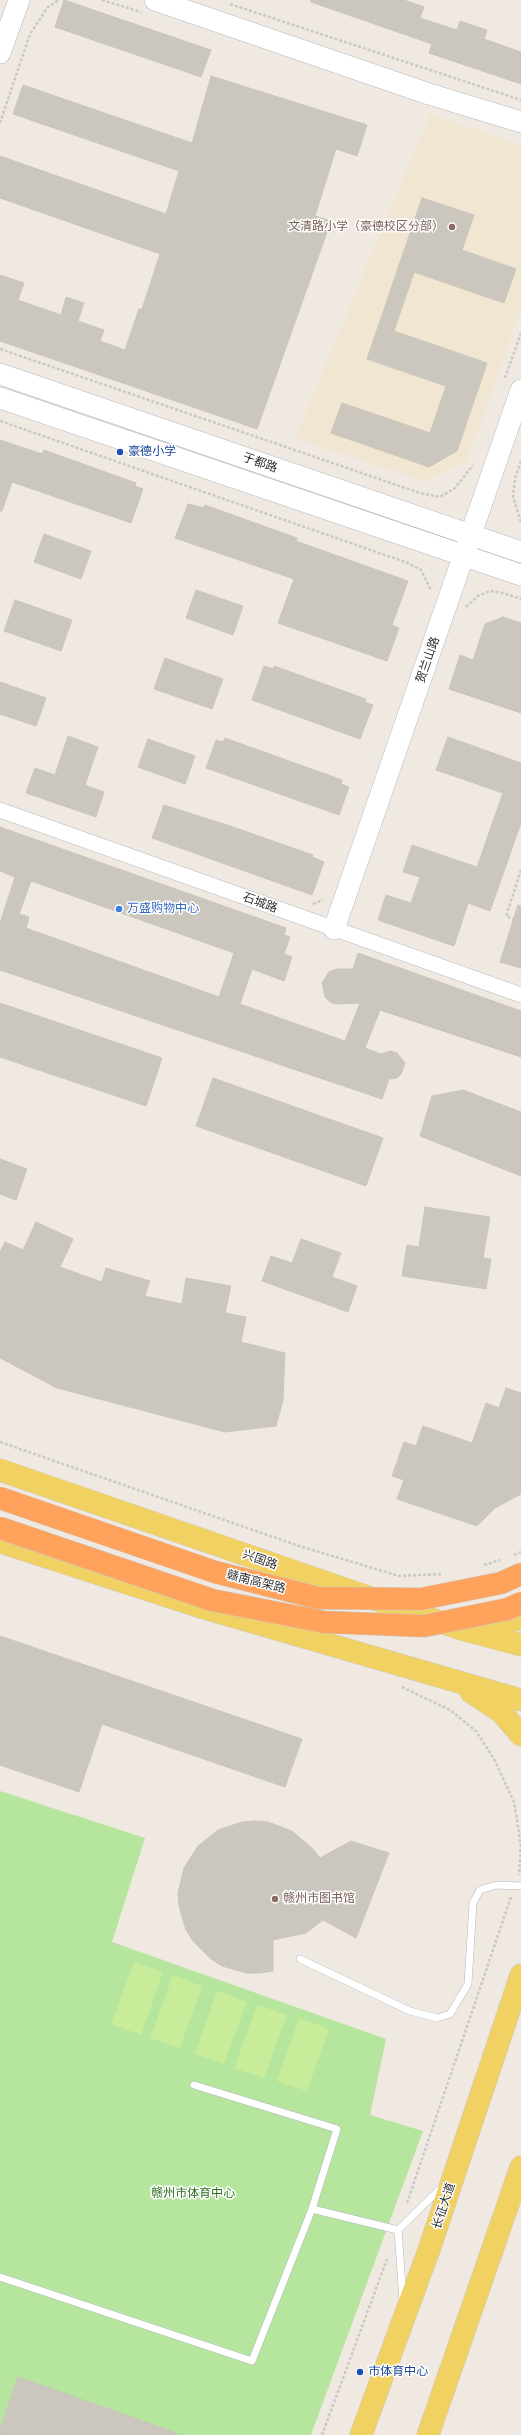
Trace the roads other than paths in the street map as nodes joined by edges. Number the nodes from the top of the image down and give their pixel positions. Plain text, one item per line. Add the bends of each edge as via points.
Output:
1 (19, 0) edge
2 (155, 0) edge
3 (0, 53) edge
4 (521, 122) edge
5 (0, 374) edge
6 (512, 388) edge
7 (0, 398) edge
8 (471, 535) junction
9 (521, 552) edge
10 (464, 556) junction
11 (521, 575) edge
12 (0, 810) edge
13 (334, 929) junction
14 (521, 995) edge
15 (0, 1470) edge
16 (0, 1498) edge
17 (0, 1528) edge
18 (0, 1542) edge
19 (515, 1565) edge
20 (521, 1603) edge
21 (521, 1620) edge
22 (461, 1629) junction
23 (521, 1645) edge
24 (422, 1671) junction
25 (521, 1700) edge
26 (521, 1735) edge
27 (518, 1886) edge
28 (300, 1958) dead end
29 (521, 1975) edge
30 (194, 2085) dead end
31 (521, 2167) edge
32 (454, 2174) junction
33 (312, 2209) junction
34 (398, 2230) junction
35 (0, 2277) edge
36 (404, 2318) junction
37 (361, 2435) edge
38 (428, 2435) edge

1 - 3 main road
2 - 4 main road via 429,94
5 - 8 main road, 于都路
6 - 8 main road, 贺兰山路
7 - 10 main road, 于都路
8 - 9 main road, 于都路
8 - 10 main road, 贺兰山路
10 - 11 main road, 于都路
10 - 13 main road, 贺兰山路
12 - 13 street, 石城路
13 - 14 street, 石城路
15 - 22 main road, 兴国路
16 - 19 highway, 赣南高架路, bridge via 215,1572 318,1598 420,1599 501,1582
17 - 20 highway, 赣南高架路, bridge via 212,1600 324,1622 424,1626 508,1609
18 - 24 main road via 207,1610
21 - 22 main road
22 - 23 main road, 兴国路
24 - 25 main road
24 - 26 main road via 444,1678 483,1699 501,1712
27 - 28 lane via 496,1885 480,1890 473,1903 468,1984 450,2014 437,2018 410,2011
29 - 32 main road, 长征大道
30 - 33 lane via 337,2129
31 - 38 main road
32 - 34 lane
32 - 36 main road, 长征大道
33 - 34 lane
33 - 35 lane via 252,2361
34 - 36 lane
36 - 37 main road, 长征大道

